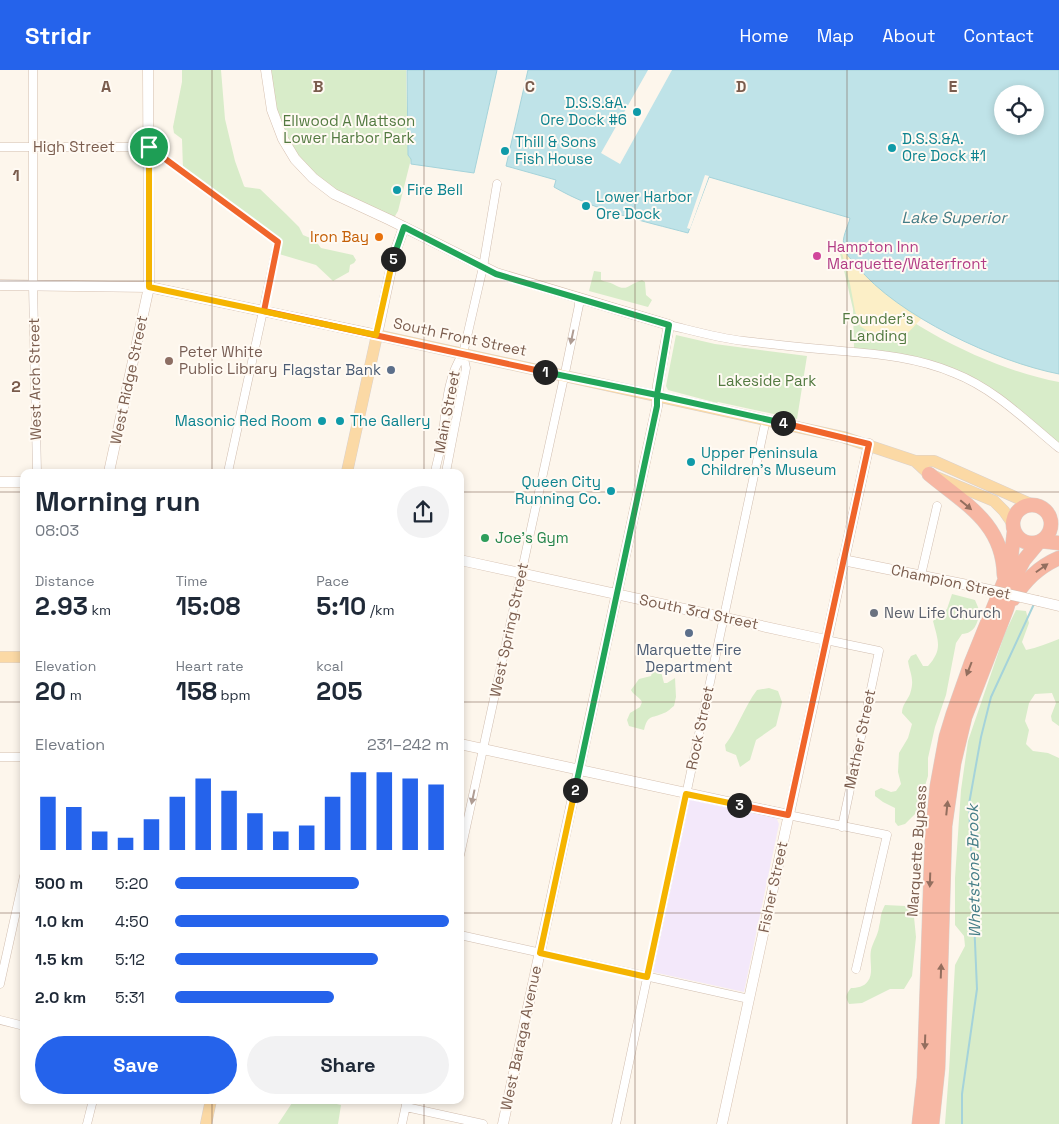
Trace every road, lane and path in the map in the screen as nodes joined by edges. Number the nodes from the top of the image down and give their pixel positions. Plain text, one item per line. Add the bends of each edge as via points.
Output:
1 (33, 70) edge
2 (148, 70) edge
3 (266, 70) edge
4 (0, 147) edge
5 (33, 147) junction
6 (149, 147) junction
7 (497, 184) dead end
8 (404, 227) junction
9 (483, 267) junction
10 (0, 285) edge
11 (33, 285) junction
12 (149, 287) junction
13 (578, 297) junction
14 (264, 311) junction
15 (669, 325) junction
16 (376, 335) junction
17 (463, 354) junction
18 (564, 376) junction
19 (657, 395) junction
20 (766, 419) junction
21 (869, 444) junction
22 (1059, 448) edge
23 (914, 461) junction
24 (37, 469) edge
25 (110, 469) edge
26 (229, 469) edge
27 (348, 469) edge
28 (436, 469) edge
29 (447, 469) edge
30 (929, 474) junction
31 (0, 482) edge
32 (20, 482) edge
33 (1034, 505) junction
34 (937, 506) dead end
35 (1054, 523) edge
36 (1014, 528) junction
37 (1040, 542) junction
38 (1059, 544) edge
39 (1059, 558) edge
40 (843, 560) junction
41 (464, 561) edge
42 (521, 573) junction
43 (920, 576) junction
44 (1004, 583) junction
45 (616, 594) junction
46 (1059, 606) edge
47 (1007, 608) junction
48 (724, 617) junction
49 (826, 640) junction
50 (879, 651) joint
51 (0, 657) edge
52 (20, 657) edge
53 (464, 745) edge
54 (483, 749) junction
55 (0, 757) edge
56 (20, 757) edge
57 (579, 770) junction
58 (686, 794) junction
59 (788, 815) junction
60 (842, 827) junction
61 (464, 837) edge
62 (20, 894) edge
63 (464, 936) edge
64 (540, 953) junction
65 (856, 969) dead end
66 (647, 977) junction
67 (0, 984) edge
68 (749, 999) junction
69 (0, 1020) edge
70 (20, 1025) edge
71 (91, 1104) edge
72 (210, 1104) edge
73 (406, 1104) edge
74 (410, 1104) edge
75 (88, 1124) edge
76 (206, 1124) edge
77 (402, 1124) edge
78 (483, 1124) edge
79 (503, 1124) edge
80 (616, 1124) edge
81 (722, 1124) edge
82 (919, 1124) edge
83 (932, 1124) edge

1 - 5 street, West Arch Street
2 - 6 street, West Ridge Street
3 - 8 street via 272,110 295,159 334,194
4 - 5 street, High Street
5 - 6 street, High Street
5 - 11 street, West Arch Street
6 - 12 street, West Ridge Street
6 - 14 street via 278,242
7 - 9 street, Main Street
8 - 9 street
8 - 16 street via 394,255
9 - 13 street via 496,274
9 - 17 street, Main Street
10 - 11 street
11 - 12 street
11 - 24 street, West Arch Street
12 - 14 street
12 - 25 street, West Ridge Street
13 - 15 street
13 -> 18 street, West Spring Street
14 - 16 street
14 - 26 street
15 - 19 street, West Baraga Avenue
15 - 22 street via 741,341 904,358 930,365 954,373 995,395
16 - 17 main road, South Front Street
16 - 27 main road
17 - 18 main road, South Front Street
17 - 28 street, Main Street via 455,365
17 - 29 street, Main Street via 466,368
18 - 19 main road, South Front Street
18 - 42 street, West Spring Street
19 - 20 main road, South Front Street
19 - 45 street, West Baraga Avenue
20 - 21 main road, South Front Street
20 - 48 street, Rock Street
21 - 23 main road, South Front Street
21 - 40 street, Fisher Street
23 - 30 main road, South Front Street
23 - 33 main road, South Front Street via 934,461
30 - 36 main road, South Front Street via 994,501
30 -> 44 highway via 989,526 1001,549
31 - 32 street
33 - 35 highway via 1043,509
33 - 36 highway via 1019,510
34 - 43 street
35 - 37 highway
36 - 37 highway via 1018,538 1025,542
36 - 44 highway, Marquette Bypass via 1012,559
37 - 38 highway
37 - 47 highway, Marquette Bypass via 1016,573
47 -> 39 highway via 1029,578
40 - 43 street, Champion Street
40 - 49 street, Fisher Street
41 - 42 street, South 3rd Street
42 - 45 street, South 3rd Street
42 - 54 street, West Spring Street
43 - 46 street, Champion Street, bridge
44 -> 82 highway, Marquette Bypass via 953,714 937,786 931,845 924,1078
45 - 48 street, South 3rd Street
45 - 57 street, West Baraga Avenue
83 -> 47 highway, Marquette Bypass via 938,1068 947,804 965,717
48 - 49 street, South 3rd Street
48 - 58 street, Rock Street
49 - 50 street, South 3rd Street
49 - 59 street, Fisher Street
50 - 60 street, Mather Street
51 - 52 main road
53 - 54 street
54 - 57 street
54 -> 61 street, West Spring Street
55 - 56 street
57 - 58 street
57 - 64 street, West Baraga Avenue
58 - 59 street
58 - 66 street, Rock Street
59 - 60 street
59 - 68 street, Fisher Street
60 - 65 street via 887,836
62 - 67 street
63 - 64 street
64 - 66 street
64 - 79 street, West Baraga Avenue
66 - 68 street
66 - 80 street, Rock Street
68 - 81 street, Fisher Street
69 - 70 street
71 - 75 street
72 - 76 main road
73 - 77 street
74 - 78 street

